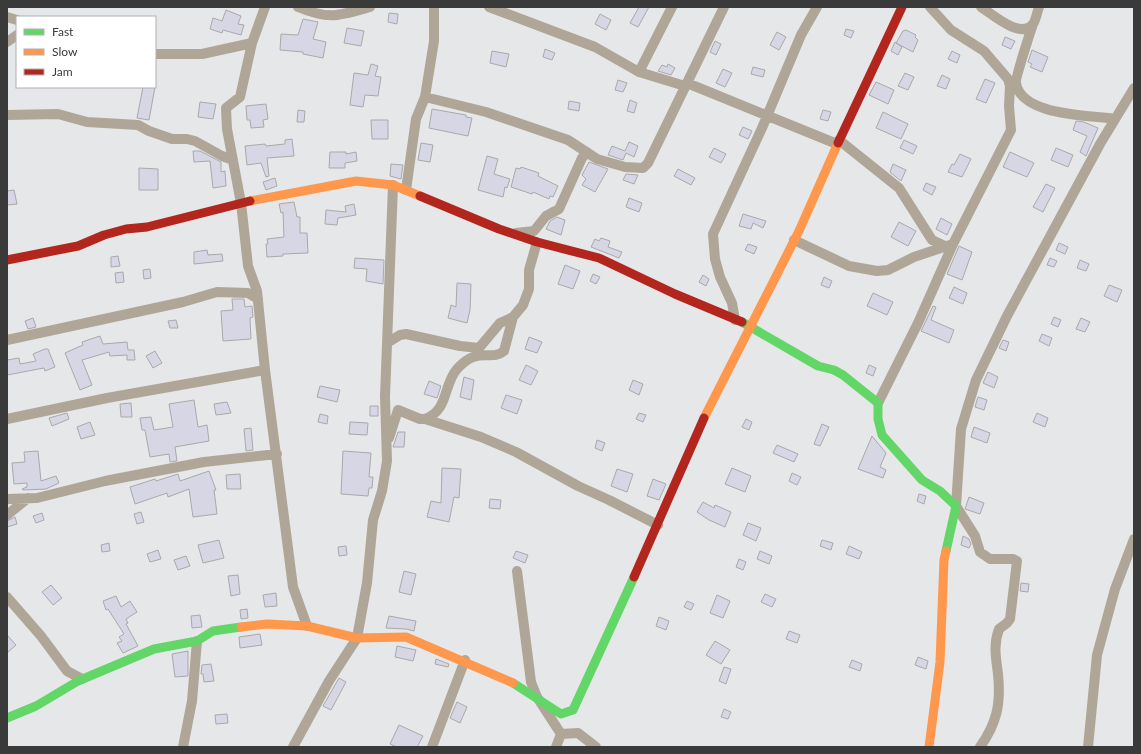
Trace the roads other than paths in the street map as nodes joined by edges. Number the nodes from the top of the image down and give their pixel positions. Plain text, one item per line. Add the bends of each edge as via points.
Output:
1 (264, 7) edge
2 (298, 7) edge
3 (370, 7) edge
4 (434, 7) edge
5 (489, 7) edge
6 (672, 7) edge
7 (724, 7) edge
8 (817, 7) edge
9 (902, 7) edge
10 (930, 7) edge
11 (981, 7) edge
12 (1040, 7) edge
13 (1033, 24) junction
14 (16, 36) edge
15 (7, 42) edge
16 (252, 43) junction
17 (156, 54) edge
18 (639, 72) junction
19 (686, 84) junction
20 (1013, 84) junction
21 (1134, 88) edge
22 (425, 97) junction
23 (7, 115) edge
24 (766, 116) junction
25 (1115, 119) junction
26 (838, 142) junction
27 (587, 152) junction
28 (233, 160) junction
29 (393, 185) junction
30 (406, 190) junction
31 (241, 202) junction
32 (499, 229) junction
33 (794, 240) junction
34 (537, 242) junction
35 (949, 245) junction
36 (7, 260) edge
37 (258, 299) junction
38 (733, 308) junction
39 (720, 314) junction
40 (513, 317) junction
41 (735, 320) junction
42 (750, 326) junction
43 (7, 340) edge
44 (388, 343) junction
45 (265, 370) junction
46 (878, 403) junction
47 (425, 418) junction
48 (7, 419) edge
49 (386, 446) junction
50 (277, 454) junction
51 (28, 498) junction
52 (7, 500) edge
53 (956, 506) junction
54 (7, 515) edge
55 (658, 525) junction
56 (1134, 539) edge
57 (517, 571) dead end
58 (7, 597) edge
59 (307, 626) junction
60 (357, 638) junction
61 (197, 641) junction
62 (465, 660) junction
63 (82, 679) junction
64 (537, 697) junction
65 (7, 712) edge
66 (20, 713) junction
67 (7, 718) edge
68 (562, 734) junction
69 (183, 747) edge
70 (293, 747) edge
71 (432, 747) edge
72 (556, 747) edge
73 (596, 747) edge
74 (929, 747) edge
75 (980, 747) edge
76 (1088, 747) edge

1 - 16 street
2 - 3 street via 320,15 333,16
4 - 22 street via 434,40
5 - 18 street via 595,47
6 - 18 street
7 - 19 street
8 - 24 street via 801,35
9 - 26 street
10 - 20 street via 951,30 976,44
11 - 13 street via 1018,30 1024,30
12 - 13 street
13 - 20 street
14 - 15 street
16 - 17 street via 202,54
16 - 28 street via 240,97 226,108 226,129
18 - 19 street
19 - 24 street
19 - 27 street via 645,166 625,167 597,159
20 - 25 street via 1038,107
20 - 35 street via 1009,106 1011,130
21 - 25 street
22 - 27 street via 486,112 561,138
22 - 30 street via 416,119
23 - 28 street via 58,114 87,122 138,125 172,139 196,141
24 - 26 street
24 - 38 street via 713,234 715,259
25 - 53 street via 1007,316 976,380 961,429
26 - 33 street
26 - 35 street via 899,188 932,240
27 - 32 street via 559,209 546,216 534,231 518,233
28 - 31 street
29 - 30 street
29 - 31 street via 356,181
29 - 44 street
30 - 32 street
31 - 36 street via 147,227 126,229 78,246
31 - 37 street via 248,266
32 - 34 street
33 - 35 street via 849,266 877,270 888,270 914,257
33 - 42 street
34 - 39 street via 599,258
34 - 40 street via 529,270 529,289 522,307
35 - 46 street via 918,323
37 - 43 street via 248,293 217,292 183,302
37 - 45 street
38 - 39 street
38 - 41 street
39 - 41 street
40 - 44 street via 500,323 479,348 406,334
40 - 47 street via 504,352 497,355 478,354 463,363 453,374 440,407
41 - 42 street
42 - 46 street via 818,366 834,370
42 - 55 street via 696,433
44 - 49 street via 384,398
45 - 48 street
45 - 50 street
46 - 53 street via 882,435 922,480 940,491
47 - 49 street via 420,419 398,410
47 - 55 street via 516,452
49 - 60 street via 387,461 382,491 372,520 367,583
50 - 51 street via 204,462
50 - 59 street via 293,587
51 - 52 street
51 - 54 street
53 - 74 street via 944,560 940,662
53 - 75 street via 975,536 980,552 990,559 1017,561 1010,619 999,628 994,646 998,676 997,716
55 - 64 street via 573,710 561,714
56 - 76 street via 1115,589 1097,655
57 - 64 street via 531,682
58 - 63 street via 67,671
59 - 60 street
59 - 61 street via 259,625 213,631
60 - 62 street via 406,637
60 - 70 street
61 - 63 street via 154,649
61 - 69 street via 192,701
62 - 64 street
62 - 71 street
63 - 66 street
64 - 68 street
65 - 66 street
66 - 67 street
68 - 72 street
68 - 73 street via 578,733

